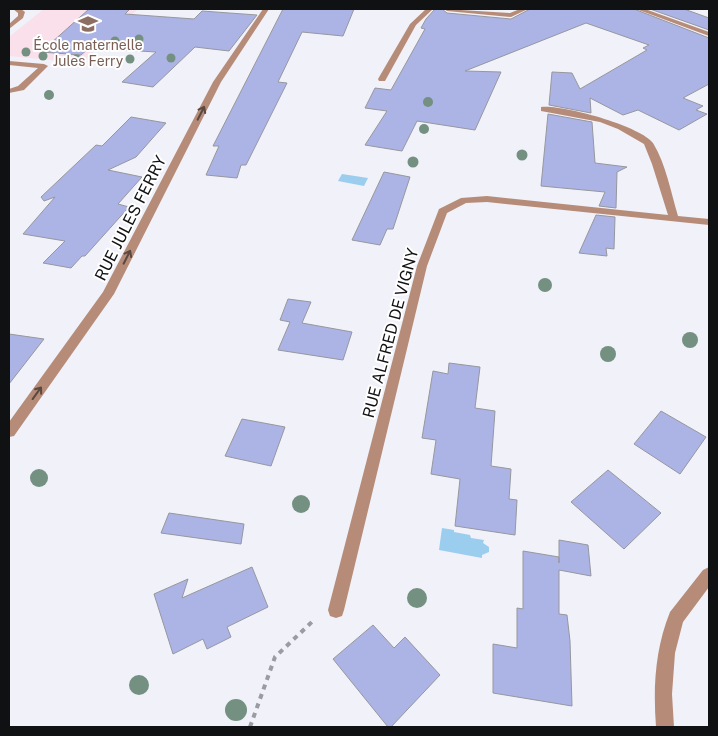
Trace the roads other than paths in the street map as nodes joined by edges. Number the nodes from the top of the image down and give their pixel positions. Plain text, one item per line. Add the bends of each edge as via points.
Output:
1 (16, 9) edge
2 (266, 9) edge
3 (430, 9) edge
4 (447, 9) edge
5 (525, 9) edge
6 (639, 9) edge
7 (9, 27) edge
8 (709, 34) edge
9 (9, 63) edge
10 (382, 79) dead end
11 (9, 91) edge
12 (544, 110) dead end
13 (674, 218) junction
14 (709, 222) edge
15 (9, 432) edge
16 (709, 575) edge
17 (336, 610) road end
18 (665, 727) edge

1 - 7 street via 22,12 21,17
15 -> 2 street, RUE JULES FERRY via 108,294 217,82
3 - 10 street via 413,24
4 - 5 street via 511,15
6 - 8 street
9 - 11 street via 44,66 20,88
12 - 13 street via 602,120 648,143
13 - 14 street, RUE ALFRED DE VIGNY
13 - 17 street, RUE ALFRED DE VIGNY via 487,199 464,200 443,211 422,266
16 - 18 street via 676,618 666,653

